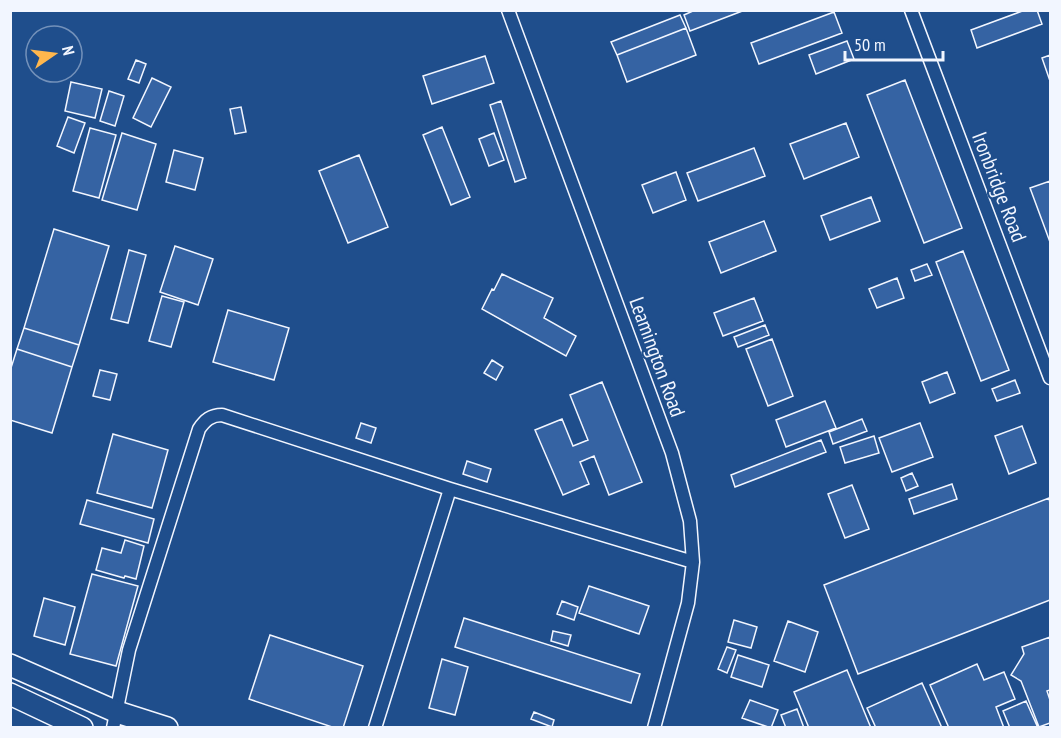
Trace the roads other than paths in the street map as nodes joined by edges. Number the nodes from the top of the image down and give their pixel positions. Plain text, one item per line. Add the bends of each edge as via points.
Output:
1 (508, 10) edge
2 (911, 10) edge
3 (1050, 378) edge
4 (450, 489) junction
5 (693, 562) junction
6 (10, 665) edge
7 (10, 694) edge
8 (115, 720) edge
9 (82, 728) edge
10 (167, 728) edge
11 (375, 728) edge
12 (654, 728) edge

1 - 5 street, Leamington Road via 672,453 690,521
2 - 3 street, Ironbridge Road
4 - 5 street
4 - 8 street via 222,415 209,418 199,429 129,650
4 - 11 street
5 - 12 street, Leamington Road via 688,603
6 - 8 highway
7 - 9 highway
8 - 10 highway

